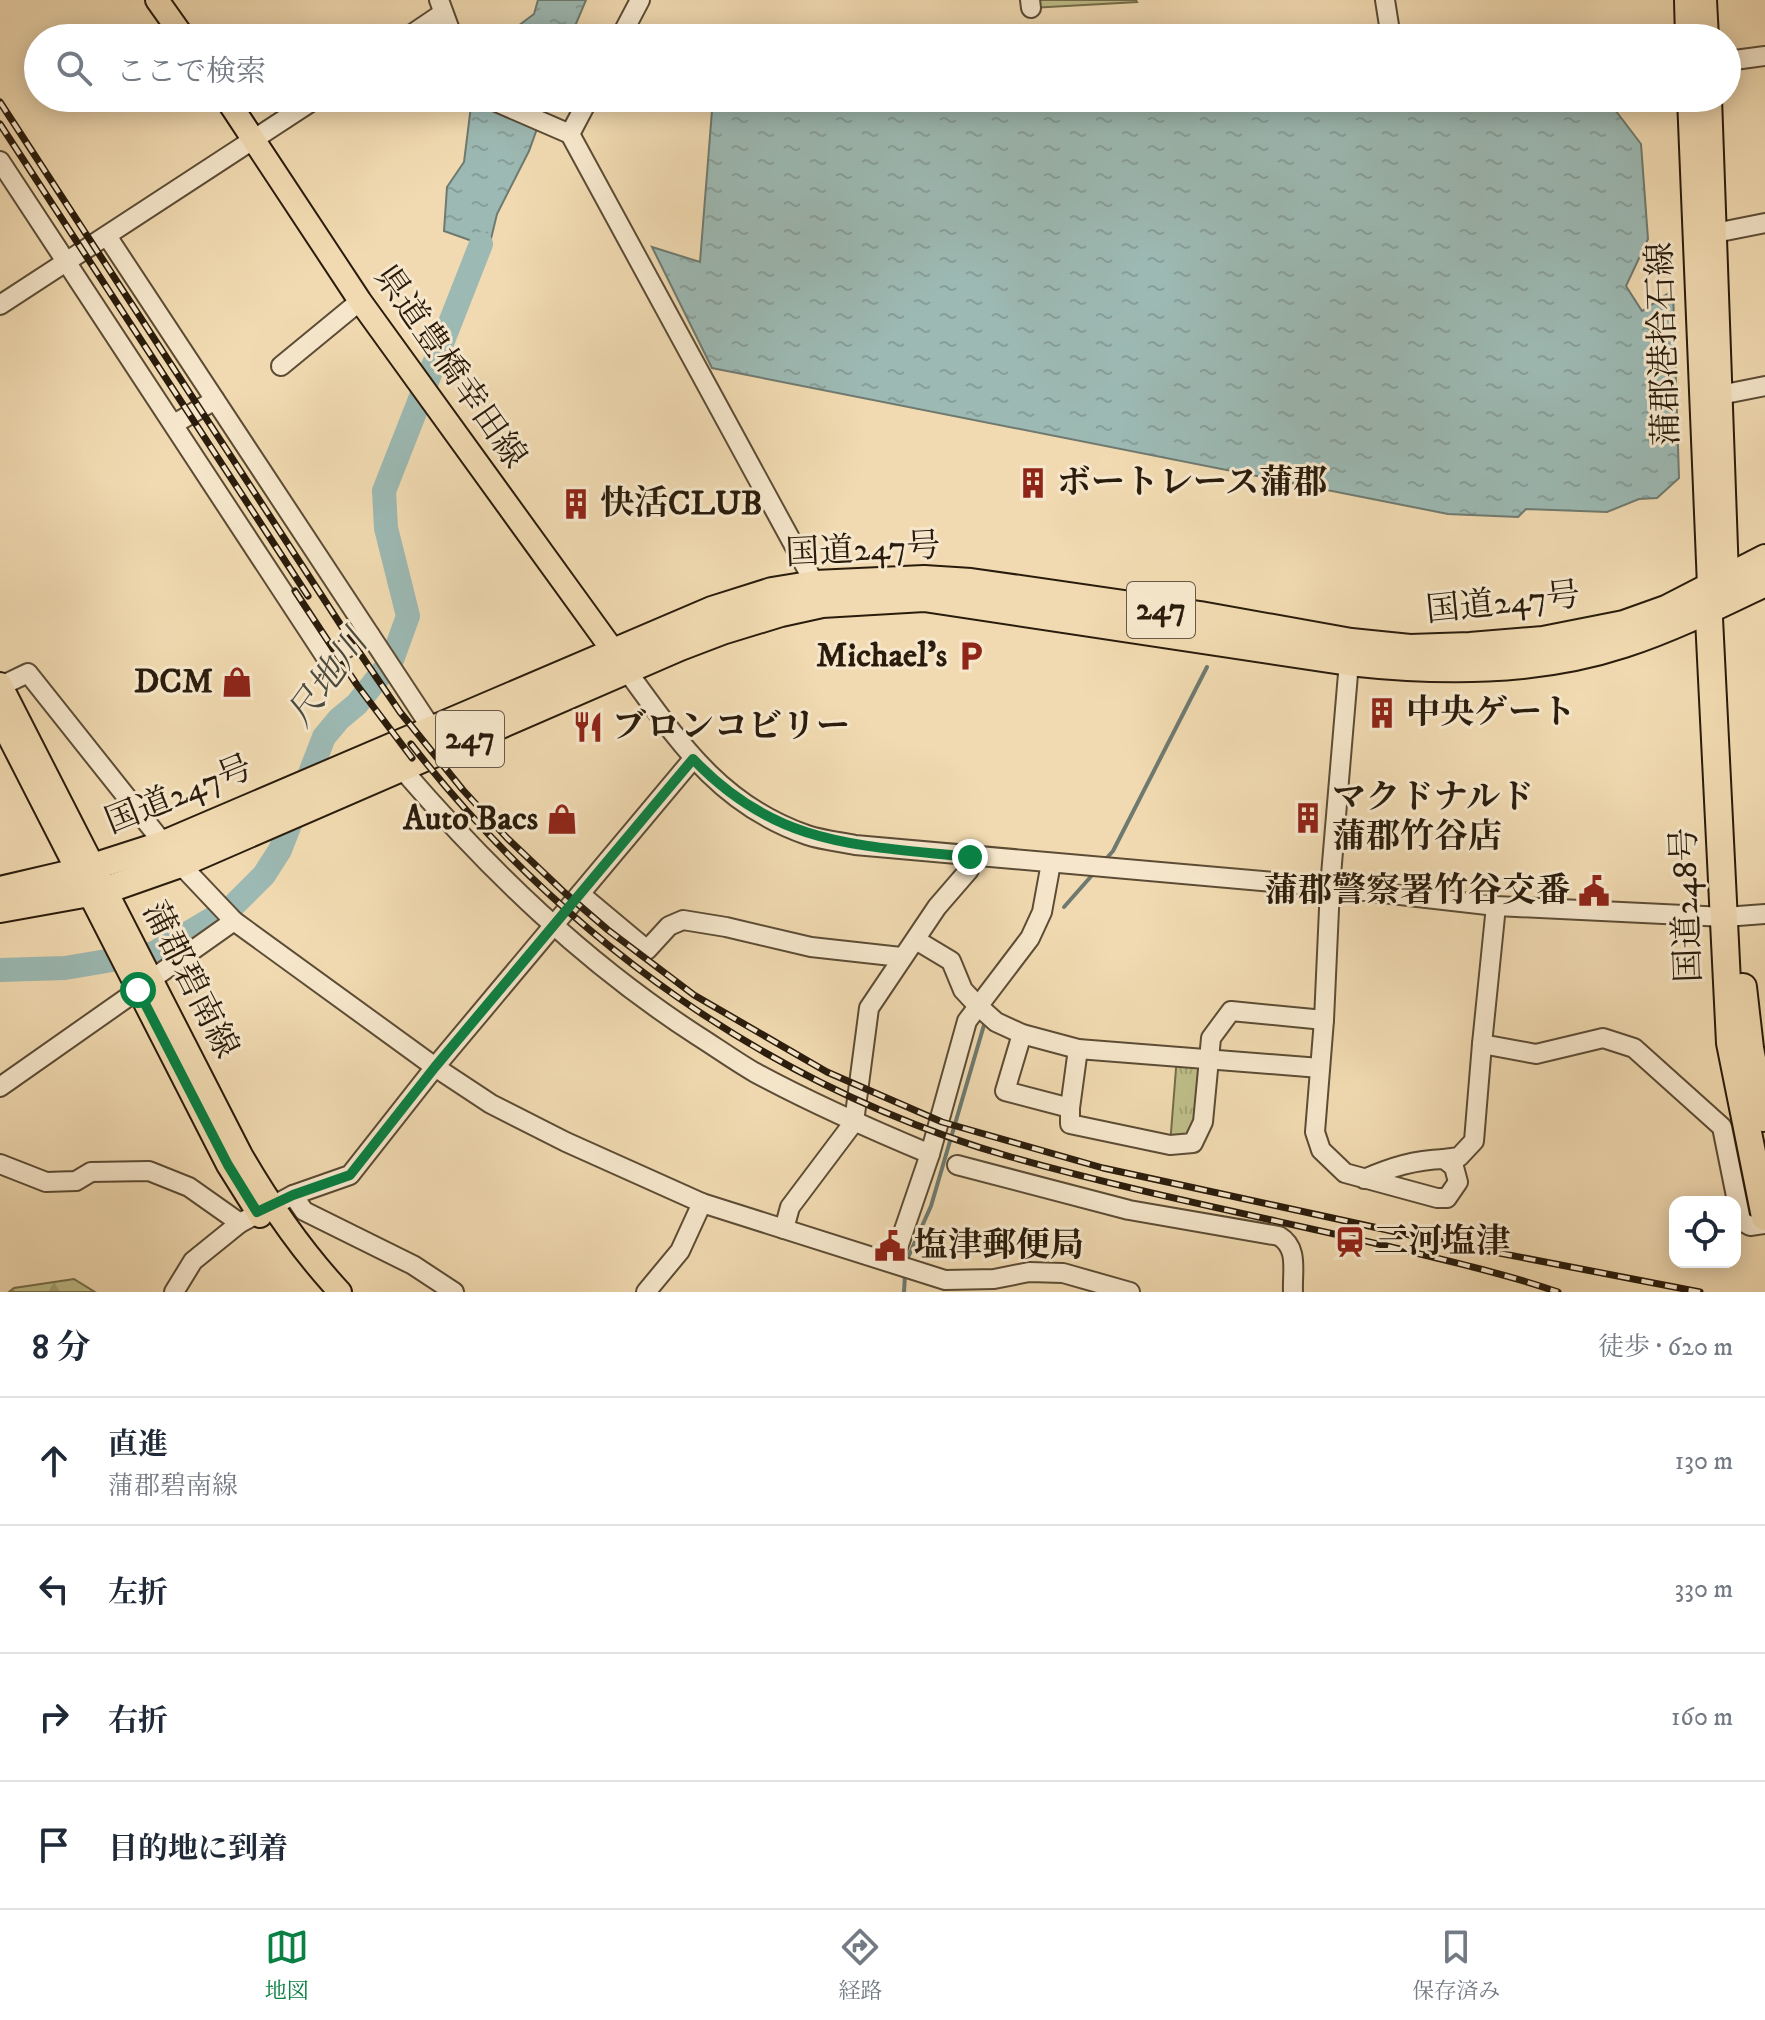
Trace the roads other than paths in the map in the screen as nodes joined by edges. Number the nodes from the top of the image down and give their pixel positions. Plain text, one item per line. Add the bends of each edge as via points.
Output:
1 (157, 0) edge
2 (640, 0) edge
3 (1385, 0) edge
4 (1686, 0) edge
5 (1705, 0) edge
6 (441, 7) edge
7 (174, 24) edge
8 (422, 24) edge
9 (627, 24) edge
10 (1389, 24) edge
11 (1687, 24) edge
12 (1706, 24) edge
13 (1765, 56) edge
14 (1741, 59) edge
15 (236, 112) edge
16 (296, 112) edge
17 (520, 112) edge
18 (582, 112) edge
19 (1691, 112) edge
20 (1709, 112) edge
21 (570, 134) junction
22 (255, 139) junction
23 (0, 161) edge
24 (1765, 223) edge
25 (1705, 235) junction
26 (107, 236) junction
27 (65, 261) junction
28 (360, 301) junction
29 (0, 305) edge
30 (281, 366) dead end
31 (1765, 386) edge
32 (1710, 395) junction
33 (215, 400) junction
34 (174, 424) junction
35 (1765, 558) edge
36 (1765, 583) edge
37 (815, 584) junction
38 (1717, 594) junction
39 (374, 642) junction
40 (620, 661) junction
41 (1349, 662) junction
42 (0, 685) edge
43 (0, 719) edge
44 (432, 729) junction
45 (693, 759) junction
46 (402, 769) junction
47 (172, 854) junction
48 (970, 857) junction
49 (1051, 863) junction
50 (92, 880) junction
51 (1330, 887) junction
52 (0, 890) edge
53 (580, 894) junction
54 (1496, 906) junction
55 (0, 909) edge
56 (228, 915) junction
57 (1743, 915) edge
58 (552, 927) junction
59 (916, 940) junction
60 (901, 957) junction
61 (136, 966) junction
62 (977, 1005) junction
63 (1324, 1020) junction
64 (1022, 1034) junction
65 (1482, 1044) junction
66 (1078, 1049) junction
67 (1211, 1059) junction
68 (435, 1067) junction
69 (1320, 1068) junction
70 (0, 1087) edge
71 (1070, 1108) junction
72 (854, 1122) junction
73 (1765, 1130) edge
74 (930, 1154) junction
75 (1444, 1159) junction
76 (0, 1164) edge
77 (957, 1165) dead end
78 (1364, 1179) junction
79 (293, 1195) junction
80 (702, 1203) junction
81 (256, 1214) junction
82 (1765, 1215) edge
83 (1765, 1224) edge
84 (784, 1229) junction
85 (902, 1265) junction
86 (995, 1286) edge
87 (174, 1292) edge
88 (320, 1292) edge
89 (340, 1292) edge
90 (454, 1292) edge
91 (646, 1292) edge
92 (1130, 1292) edge
93 (1293, 1292) edge

1 - 7 main road
2 - 9 street
3 - 10 street
4 - 11 main road
5 - 12 main road
6 - 8 street
13 - 14 street
15 - 22 main road, 県道豊橋幸田線
16 - 22 street
17 - 21 street
18 - 21 street
19 - 25 main road, 蒲郡港拾石線
20 - 25 main road, 蒲郡港拾石線
21 - 37 street
22 - 26 street
22 - 28 main road, 県道豊橋幸田線
23 - 27 street
24 - 25 street
25 - 32 main road, 蒲郡港拾石線
26 - 27 street
26 - 33 street
27 - 29 street
27 - 34 street
28 - 30 street
28 - 40 main road, 県道豊橋幸田線
31 - 32 street
32 - 38 main road, 蒲郡港拾石線
33 - 34 street
33 - 39 street
34 - 39 street via 327,659
35 - 38 highway, 国道247号 / 247
36 - 38 highway, 国道247号 / 247
37 - 38 highway, 国道247号 / 247 via 971,582 1410,648 1586,633
37 - 40 highway, 国道247号 / 247 via 712,610
38 - 41 highway, 国道247号 / 247 via 1621,645 1544,661 1426,669
38 - 57 highway, 国道248号
39 - 44 street
40 - 41 highway, 国道247号 / 247 via 822,604 924,598
40 - 44 highway, 国道247号 / 247
40 - 45 street
40 - 46 highway, 国道247号 / 247
41 - 51 street
42 - 47 street via 28,673
42 - 50 main road, 蒲郡碧南線
43 - 50 main road, 蒲郡碧南線
44 - 47 highway, 国道247号 / 247 via 287,791
45 - 48 street via 738,798 808,835
45 - 53 street
46 - 47 highway, 国道247号 / 247 via 273,825
46 - 58 street via 461,837
47 - 50 highway, 国道247号 / 247
47 - 56 street
48 - 49 street
48 - 59 street via 969,870
49 - 51 street
49 - 62 street via 1042,912 1030,938
50 - 52 highway, 国道247号 / 247
50 - 55 highway, 国道247号 / 247
50 - 61 main road, 蒲郡碧南線
51 - 54 street
51 - 63 street
53 - 58 street
53 - 60 street via 647,950 669,926 683,920 811,947
54 - 57 street
54 - 65 street
56 - 61 street
56 - 68 street
57 - 73 highway, 国道248号 via 1742,980
57 - 82 highway, 国道248号 via 1725,980 1730,1043
58 - 68 street
58 - 72 street via 647,1003 752,1071
59 - 60 street
59 - 62 street via 951,961 963,990
60 - 72 street via 869,1008
61 - 70 street
61 - 81 main road, 蒲郡碧南線
62 - 64 street
62 - 74 street via 967,1021
63 - 67 street via 1231,1011 1211,1038
63 - 69 street
64 - 66 street
64 - 71 street via 1005,1091
65 - 75 street via 1474,1141 1459,1157
65 - 83 street via 1536,1054 1603,1038 1634,1048 1722,1127 1741,1221
66 - 67 street
66 - 71 street
67 - 69 street
67 - 71 street via 1203,1122 1193,1143 1170,1145 1070,1124
68 - 79 street via 350,1175
68 - 80 street via 491,1104
69 - 78 street via 1315,1132 1321,1150 1345,1173
72 - 74 street
72 - 84 street via 790,1207
74 - 85 street
75 - 78 street via 1394,1166
75 - 78 street via 1454,1167 1458,1182 1447,1198
76 - 81 street via 46,1182 76,1181 91,1172 149,1171
77 - 93 street via 1129,1210 1279,1236 1293,1251
79 - 81 street
79 - 90 street via 304,1211 413,1265
80 - 84 street
80 - 91 street via 680,1251
81 - 87 street via 193,1261
81 - 88 main road, 蒲郡碧南線
81 - 89 main road, 蒲郡碧南線
84 - 85 street
85 - 86 street via 945,1280
86 - 92 street via 1029,1272 1063,1273

